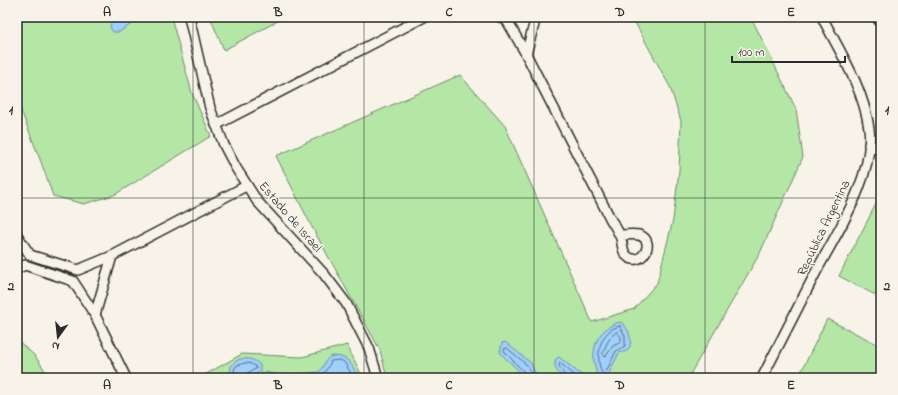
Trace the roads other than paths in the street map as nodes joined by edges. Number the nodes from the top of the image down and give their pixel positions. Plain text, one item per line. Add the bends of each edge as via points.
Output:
1 (189, 17) edge
2 (424, 17) edge
3 (536, 17) edge
4 (822, 17) edge
5 (874, 17) edge
6 (504, 18) edge
7 (881, 27) edge
8 (526, 54) junction
9 (216, 125) junction
10 (869, 144) junction
11 (881, 151) edge
12 (246, 186) junction
13 (17, 235) edge
14 (620, 235) dead end
15 (30, 255) junction
16 (112, 256) junction
17 (21, 267) edge
18 (78, 270) junction
19 (73, 281) junction
20 (95, 315) junction
21 (126, 378) edge
22 (378, 378) edge
23 (762, 378) edge

1 - 9 street, Estado de Israel
2 - 9 street
3 - 8 street
4 - 10 street, República Argentina via 860,91 867,116
5 - 7 lane
6 - 8 street
8 - 14 street
9 - 12 street, Estado de Israel
10 - 11 street
10 - 23 street, República Argentina via 865,172 858,193
12 - 16 street
12 - 22 street, Estado de Israel via 324,274 346,303 369,348
13 - 15 street
15 - 17 street
15 - 18 street
16 - 18 street
16 - 20 street
17 - 19 street
18 - 19 street
19 - 20 street
20 - 21 street

